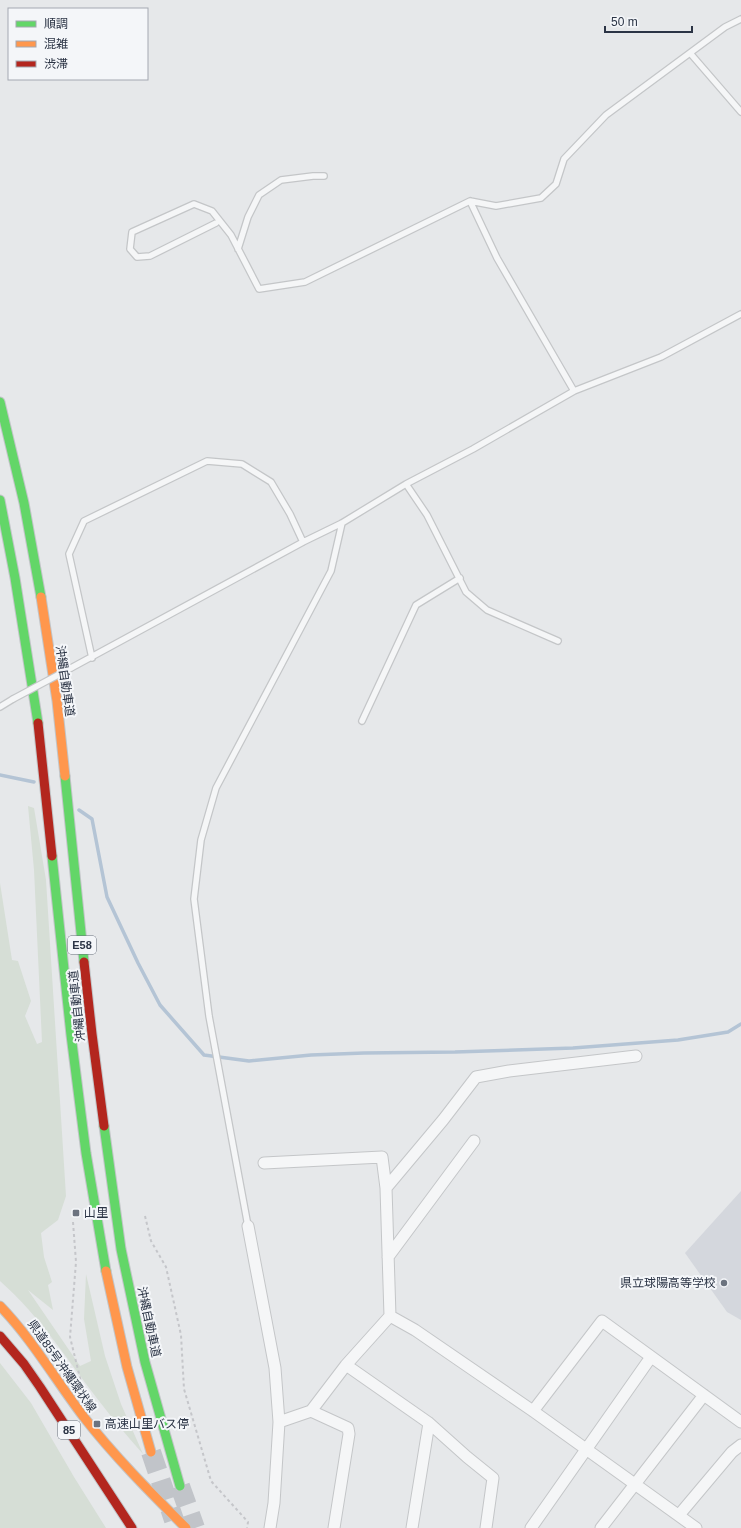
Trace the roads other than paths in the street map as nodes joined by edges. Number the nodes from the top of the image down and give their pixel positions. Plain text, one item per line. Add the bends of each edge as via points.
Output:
1 (741, 19) edge
2 (690, 54) junction
3 (741, 112) edge
4 (324, 176) dead end
5 (470, 201) junction
6 (216, 223) dead end
7 (238, 249) junction
8 (741, 314) edge
9 (574, 391) junction
10 (0, 402) edge
11 (406, 484) junction
12 (0, 500) edge
13 (342, 523) junction
14 (303, 542) junction
15 (460, 578) junction
16 (558, 642) dead end
17 (92, 658) junction
18 (0, 707) edge
19 (362, 721) dead end
20 (636, 1056) dead end
21 (474, 1141) dead end
22 (264, 1163) dead end
23 (386, 1188) junction
24 (248, 1226) joint
25 (388, 1257) junction
26 (0, 1306) edge
27 (390, 1316) junction
28 (0, 1336) edge
29 (651, 1357) junction
30 (346, 1365) junction
31 (704, 1396) junction
32 (310, 1411) junction
33 (533, 1411) junction
34 (279, 1422) junction
35 (741, 1422) edge
36 (429, 1423) junction
37 (741, 1445) edge
38 (586, 1449) junction
39 (151, 1452) tunnel mouth
40 (635, 1484) junction
41 (180, 1486) tunnel mouth
42 (679, 1515) junction
43 (132, 1528) edge
44 (186, 1528) edge
45 (270, 1528) edge
46 (334, 1528) edge
47 (412, 1528) edge
48 (486, 1528) edge
49 (531, 1528) edge
50 (602, 1528) edge
51 (696, 1528) edge

1 - 2 lane via 725,27
2 - 3 lane
2 - 5 lane via 606,116 564,159 556,184 542,198 496,206
4 - 7 lane via 280,180 259,195 248,217
5 - 7 lane via 305,282 259,290
5 - 9 lane via 497,258
6 - 7 lane via 150,256 137,257 130,249 132,232 194,204 212,211 231,235
8 - 9 lane via 661,357
9 - 11 lane
10 - 41 main road, 沖縄自動車道 / E58 via 36,566 56,702 92,1034 121,1249 145,1362
11 - 13 lane
11 - 15 lane via 427,514
12 - 39 main road, 沖縄自動車道 / E58 via 36,707 86,1153 101,1246 127,1367
13 - 14 lane
13 - 24 lane via 331,571 216,788 201,840 194,899 209,1016
14 - 17 lane
14 - 17 lane via 271,482 242,464 207,461 84,521 69,554
15 - 16 lane via 466,592 487,610
15 - 19 lane via 416,605
17 - 18 lane, bridge
20 - 23 street via 476,1077
21 - 25 street
22 - 23 street via 382,1157
23 - 25 street
24 - 34 street via 275,1368
25 - 27 street
26 - 44 main road, 県道85号沖縄環状線 / 85 via 34,1344 94,1430 135,1477
27 - 30 street
27 - 33 street via 415,1330
28 - 43 main road, 85 via 40,1387
29 - 31 street
29 - 33 street via 602,1321
29 - 38 street
30 - 32 street
30 - 36 street
31 - 35 street
31 - 40 street
32 - 34 street
32 - 46 street via 348,1428
33 - 38 street
34 - 45 street
36 - 47 street
36 - 48 street via 493,1478
37 - 42 street via 732,1452
38 - 40 street
38 - 49 street
40 - 42 street
40 - 50 street
42 - 51 street

